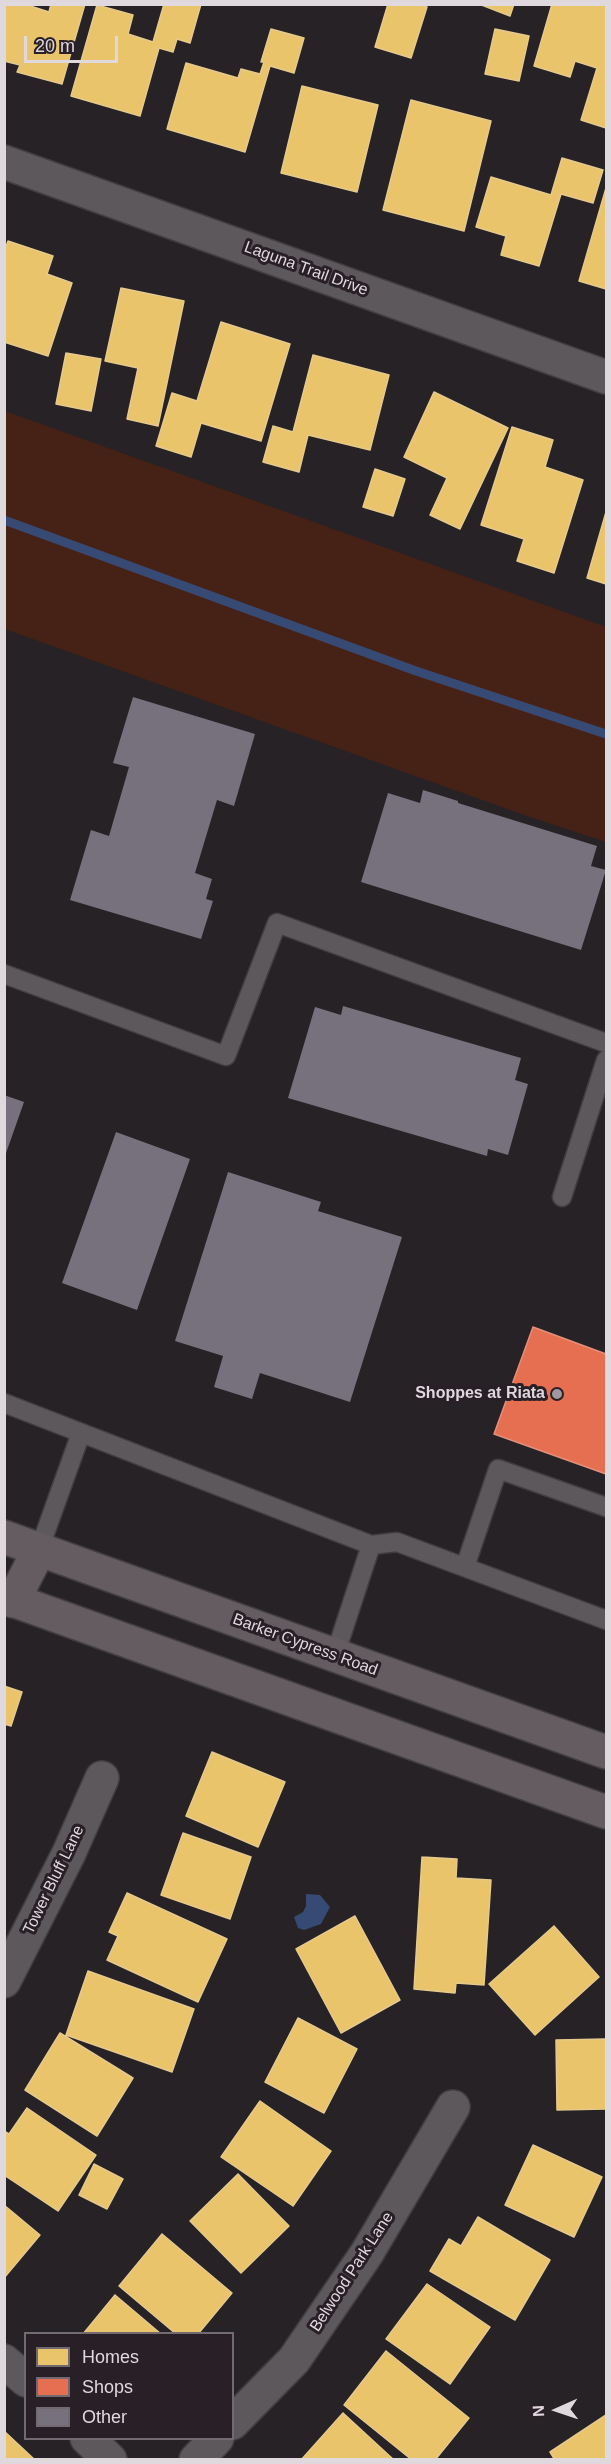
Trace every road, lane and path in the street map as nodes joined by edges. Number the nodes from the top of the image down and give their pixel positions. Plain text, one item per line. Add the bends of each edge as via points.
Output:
1 (4, 162) edge
2 (606, 377) edge
3 (4, 974) edge
4 (606, 1042) edge
5 (606, 1060) edge
6 (562, 1197) dead end
7 (4, 1403) edge
8 (81, 1433) junction
9 (606, 1507) edge
10 (4, 1537) edge
11 (371, 1545) junction
12 (39, 1550) junction
13 (465, 1567) junction
14 (9, 1599) edge
15 (606, 1620) edge
16 (335, 1655) junction
17 (606, 1752) edge
18 (102, 1778) dead end
19 (606, 1811) edge
20 (4, 1981) edge
21 (453, 2107) dead end
22 (4, 2361) edge
23 (24, 2378) edge
24 (234, 2421) edge
25 (88, 2440) edge
26 (216, 2440) edge
27 (110, 2460) edge
28 (196, 2460) edge

1 - 2 street, Laguna Trail Drive
3 - 4 lane via 226,1056 278,923
5 - 6 lane
7 - 8 lane
8 - 11 lane
8 - 12 lane
9 - 13 lane via 498,1469
10 - 12 main road, Barker Cypress Road
11 - 13 lane via 397,1542
11 - 16 lane
12 - 14 main road
12 - 16 main road, Barker Cypress Road
13 - 15 lane
14 - 19 main road
16 - 17 main road, Barker Cypress Road
18 - 20 street, Tower Bluff Lane
21 - 24 street, Belwood Park Lane via 367,2253 294,2360
22 - 23 street
25 - 27 street
26 - 28 street

